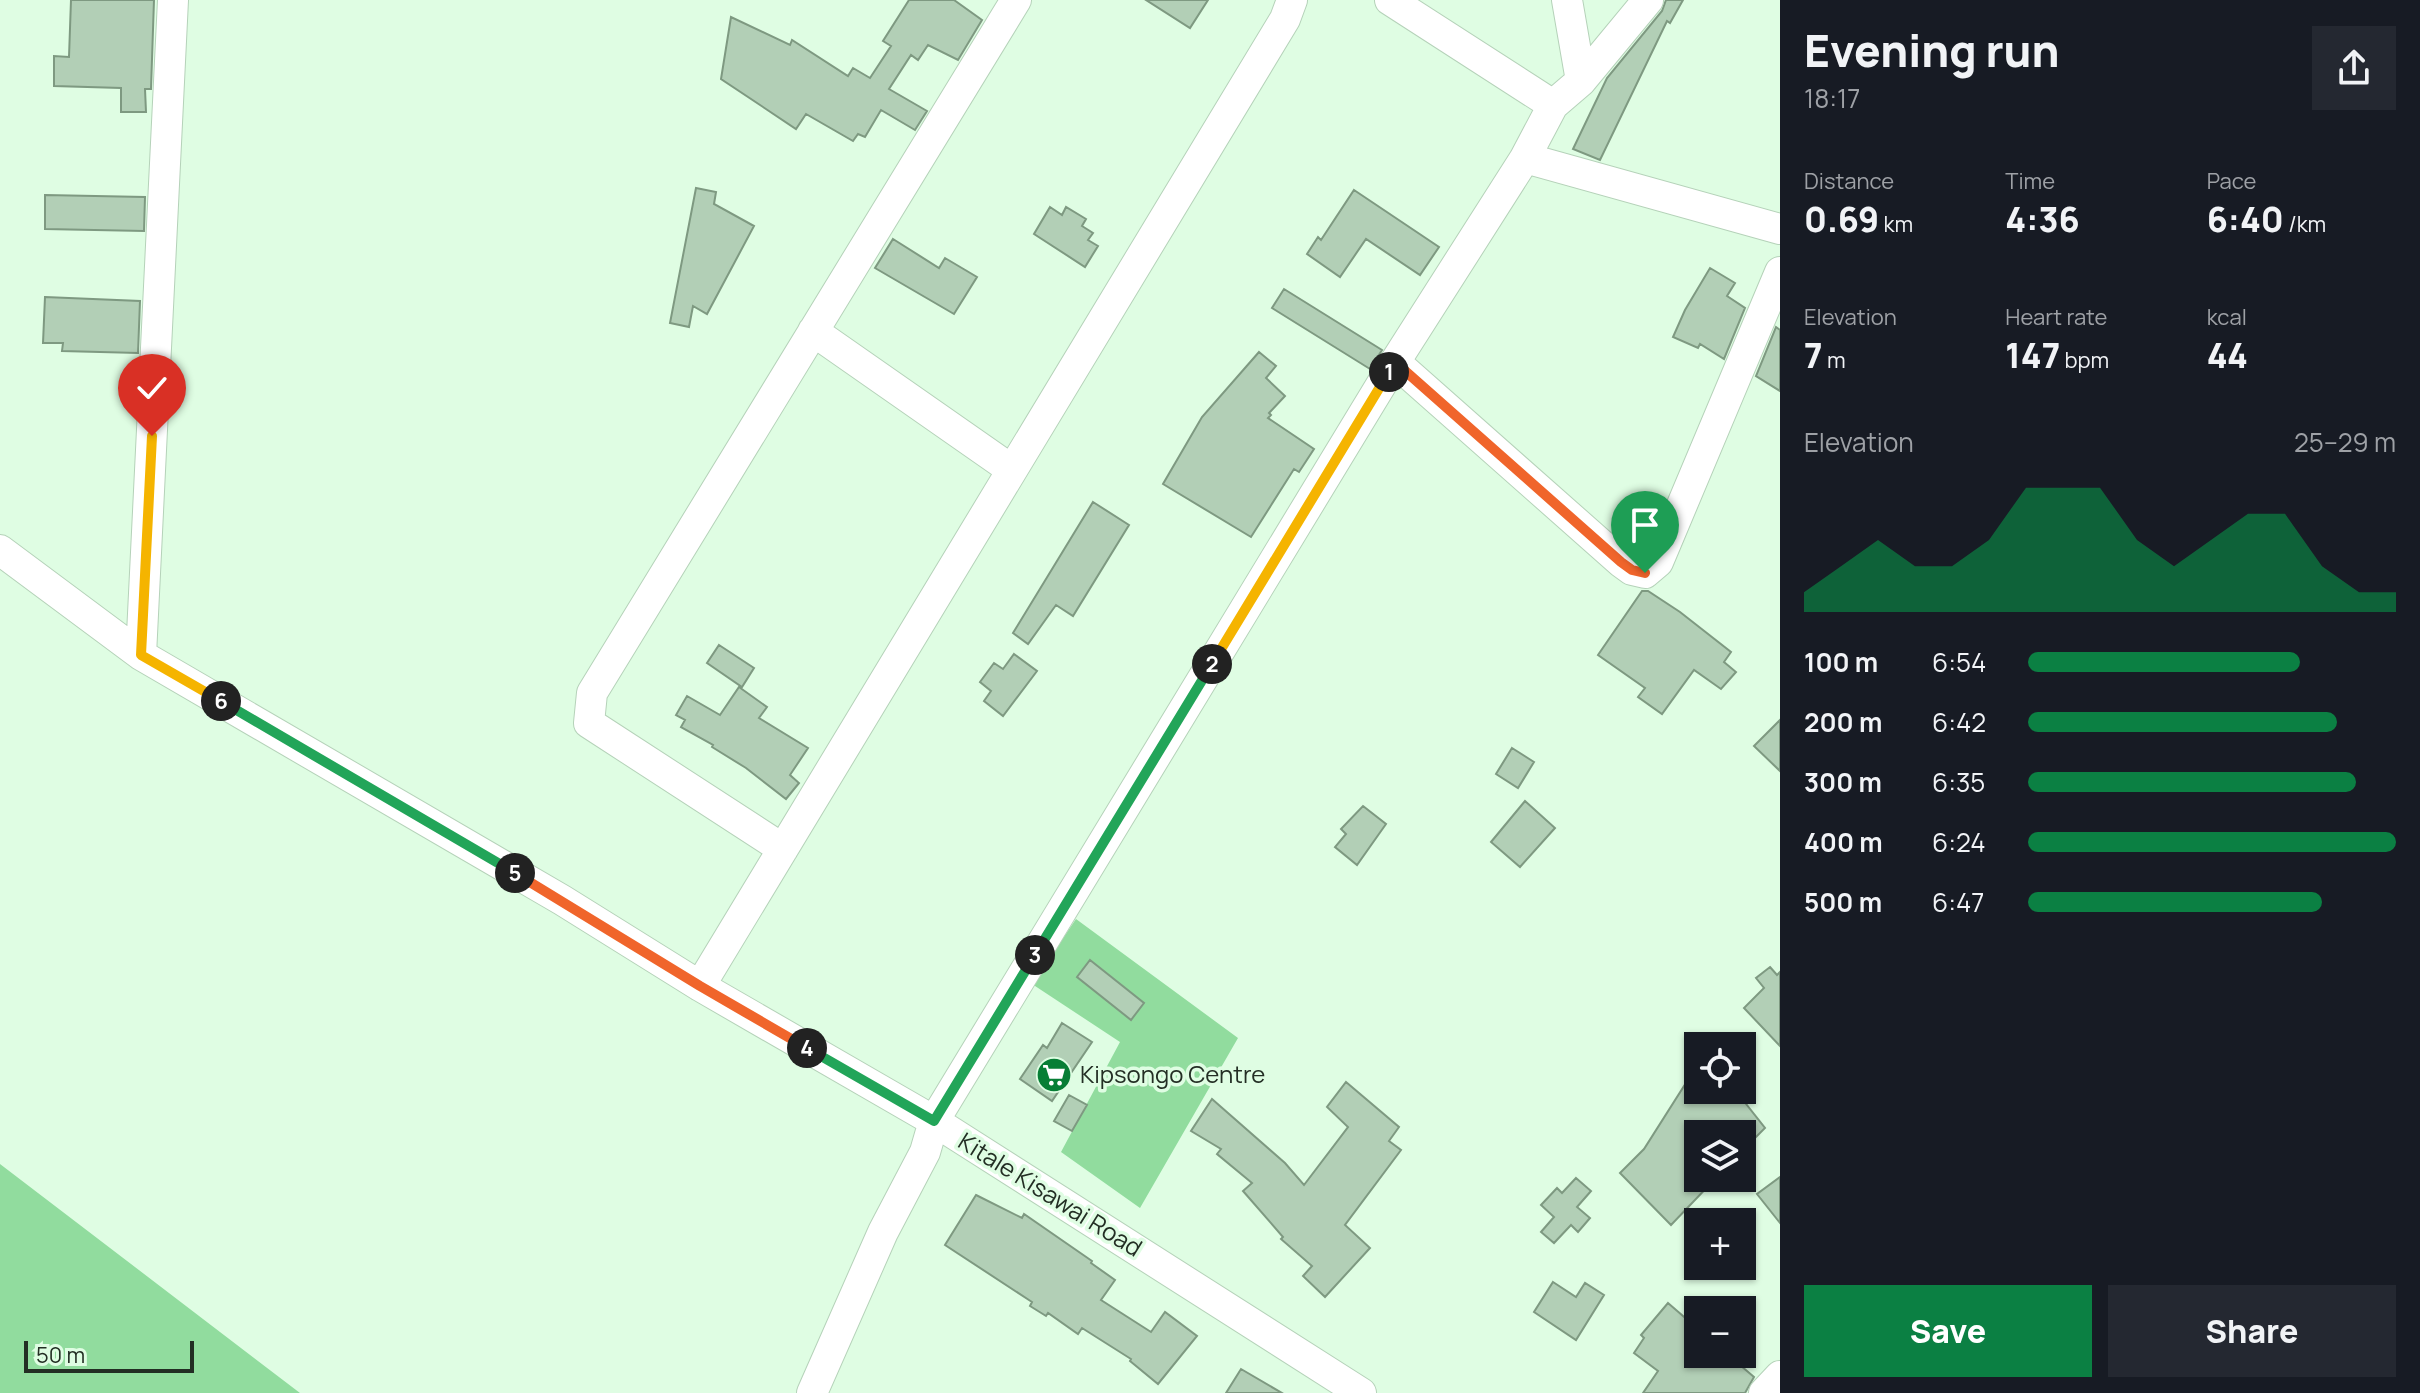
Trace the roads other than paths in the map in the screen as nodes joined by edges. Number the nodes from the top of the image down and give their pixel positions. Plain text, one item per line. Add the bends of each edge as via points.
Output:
1 (173, 0) edge
2 (1016, 0) edge
3 (1292, 0) edge
4 (1390, 0) edge
5 (1567, 0) edge
6 (1648, 0) edge
7 (1581, 81) junction
8 (1553, 105) junction
9 (1525, 158) junction
10 (1780, 229) edge
11 (1780, 272) edge
12 (813, 331) junction
13 (1395, 362) junction
14 (1012, 470) junction
15 (0, 550) edge
16 (141, 655) junction
17 (783, 849) junction
18 (700, 986) junction
19 (934, 1121) junction
20 (1780, 1376) edge
21 (812, 1393) edge
22 (1361, 1393) edge
23 (1764, 1393) edge

1 - 16 street
2 - 12 street
3 - 14 street
4 - 8 street
5 - 7 street
6 - 7 street
7 - 8 street
8 - 9 street
9 - 10 street
9 - 13 street
11 - 13 street via 1658,562 1645,573 1621,562
12 - 14 street
12 - 17 street via 592,693 589,723
13 - 19 street
14 - 17 street
15 - 16 street, Kitale Kisawai Road
16 - 18 street, Kitale Kisawai Road
17 - 18 street
18 - 19 street, Kitale Kisawai Road
19 - 21 street via 925,1152 883,1232
19 - 22 street, Kitale Kisawai Road
20 - 23 street

